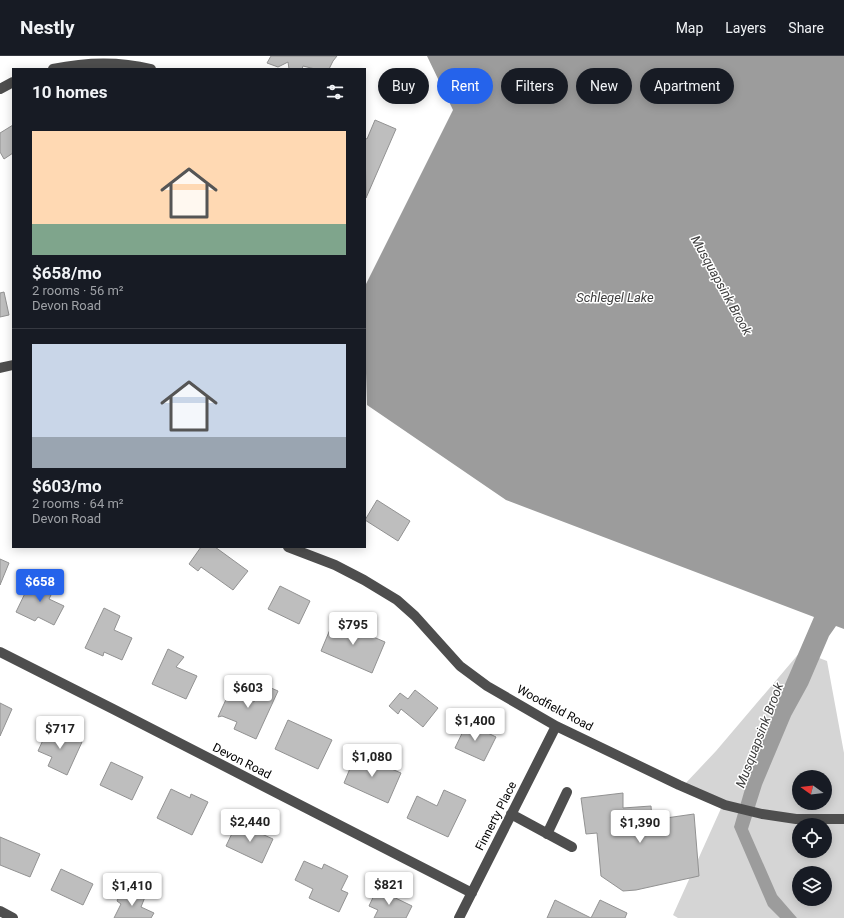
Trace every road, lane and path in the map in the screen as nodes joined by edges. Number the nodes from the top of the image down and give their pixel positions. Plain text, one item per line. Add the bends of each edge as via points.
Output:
1 (58, 68) edge
2 (146, 68) edge
3 (12, 83) edge
4 (0, 89) edge
5 (12, 365) edge
6 (0, 368) edge
7 (291, 548) edge
8 (0, 652) edge
9 (556, 726) junction
10 (567, 792) dead end
11 (511, 814) junction
12 (844, 818) edge
13 (547, 834) junction
14 (572, 847) dead end
15 (472, 894) junction
16 (0, 911) edge
17 (13, 918) edge
18 (459, 918) edge

1 - 2 street via 105,63
3 - 4 street
5 - 6 street
7 - 9 street, Woodfield Road via 335,565 397,600 460,666 487,686
8 - 15 street, Devon Road
9 - 11 street, Finnerty Place
9 - 12 street, Woodfield Road via 684,788 734,807 796,819
10 - 13 street
11 - 13 street
11 - 15 street, Finnerty Place
13 - 14 street
15 - 18 street, Finnerty Place
16 - 17 street

